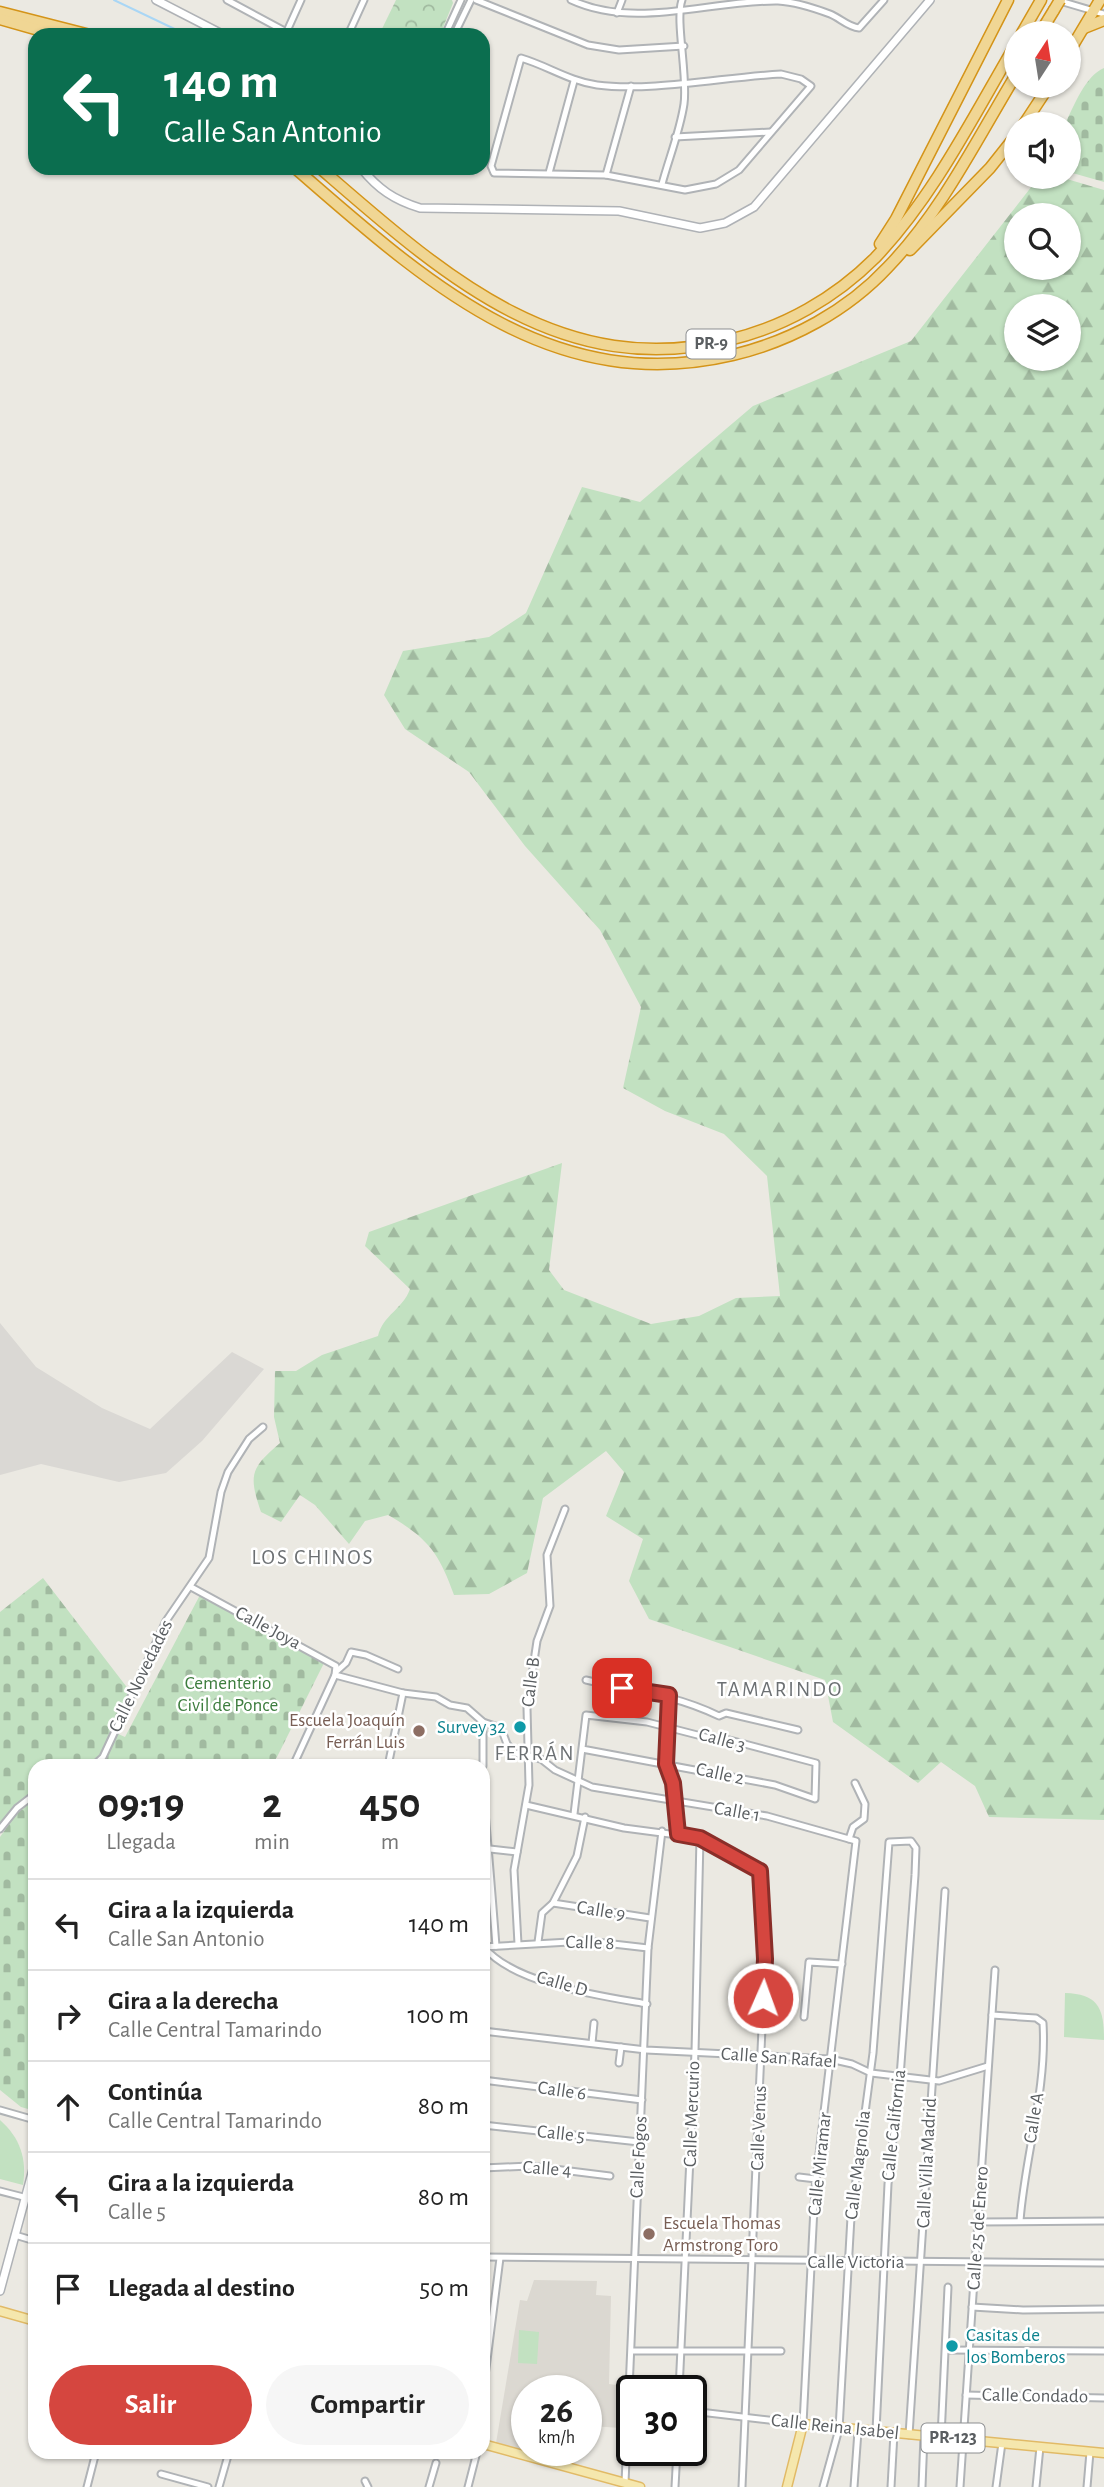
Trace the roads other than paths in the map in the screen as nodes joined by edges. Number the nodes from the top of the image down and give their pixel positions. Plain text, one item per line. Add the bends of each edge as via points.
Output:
1 (156, 0) edge
2 (227, 0) edge
3 (302, 0) edge
4 (364, 0) edge
5 (461, 0) edge
6 (473, 0) edge
7 (571, 0) edge
8 (622, 0) edge
9 (682, 0) edge
10 (742, 0) edge
11 (884, 0) edge
12 (930, 0) edge
13 (1006, 2) edge
14 (238, 3) edge
15 (1039, 3) edge
16 (1057, 3) edge
17 (1099, 5) edge
18 (680, 8) junction
19 (0, 12) edge
20 (617, 13) junction
21 (0, 19) edge
22 (1104, 20) edge
23 (1029, 21) edge
24 (1047, 21) edge
25 (32, 28) edge
26 (63, 28) edge
27 (211, 28) edge
28 (280, 28) edge
29 (291, 28) edge
30 (351, 28) edge
31 (449, 28) edge
32 (458, 28) edge
33 (1084, 29) junction
34 (1082, 32) edge
35 (684, 46) junction
36 (1004, 63) edge
37 (575, 81) junction
38 (685, 81) junction
39 (631, 86) junction
40 (1004, 94) edge
41 (771, 132) junction
42 (675, 138) junction
43 (1004, 149) edge
44 (549, 173) junction
45 (303, 175) edge
46 (328, 175) edge
47 (367, 175) edge
48 (606, 175) junction
49 (662, 184) junction
50 (885, 270) junction
51 (849, 281) junction
52 (263, 1427) dead end
53 (565, 1509) dead end
54 (191, 1587) junction
55 (398, 1669) dead end
56 (336, 1673) junction
57 (586, 1680) dead end
58 (403, 1693) junction
59 (669, 1695) junction
60 (483, 1722) junction
61 (667, 1729) junction
62 (798, 1730) dead end
63 (582, 1749) junction
64 (529, 1758) junction
65 (101, 1759) edge
66 (296, 1759) edge
67 (389, 1759) edge
68 (483, 1759) edge
69 (668, 1765) junction
70 (576, 1780) junction
71 (856, 1783) dead end
72 (815, 1799) joint
73 (28, 1800) edge
74 (675, 1800) junction
75 (526, 1805) junction
76 (574, 1814) junction
77 (585, 1817) junction
78 (0, 1829) edge
79 (662, 1831) junction
80 (678, 1834) junction
81 (700, 1838) junction
82 (849, 1839) junction
83 (856, 1841) joint
84 (890, 1842) joint
85 (490, 1849) edge
86 (517, 1852) junction
87 (490, 1881) edge
88 (945, 1892) dead end
89 (553, 1903) junction
90 (650, 1919) junction
91 (535, 1942) junction
92 (518, 1944) junction
93 (490, 1946) edge
94 (496, 1946) junction
95 (648, 1948) junction
96 (490, 1955) edge
97 (842, 1964) junction
98 (995, 1970) dead end
99 (647, 2004) junction
100 (992, 2015) junction
101 (804, 2017) dead end
102 (594, 2022) dead end
103 (490, 2032) edge
104 (592, 2043) junction
105 (621, 2047) junction
106 (646, 2050) junction
107 (695, 2053) junction
108 (761, 2058) junction
109 (830, 2059) junction
110 (619, 2063) dead end
111 (988, 2066) junction
112 (871, 2073) junction
113 (900, 2077) junction
114 (932, 2080) junction
115 (490, 2081) edge
116 (642, 2101) junction
117 (0, 2110) edge
118 (28, 2118) edge
119 (490, 2127) edge
120 (639, 2142) junction
121 (490, 2168) edge
122 (610, 2176) dead end
123 (799, 2177) dead end
124 (816, 2179) junction
125 (28, 2190) edge
126 (0, 2191) edge
127 (26, 2198) junction
128 (1020, 2221) junction
129 (1104, 2221) edge
130 (978, 2222) junction
131 (15, 2235) junction
132 (28, 2239) edge
133 (490, 2257) edge
134 (500, 2258) junction
135 (635, 2259) junction
136 (686, 2260) junction
137 (753, 2261) junction
138 (813, 2262) junction
139 (850, 2262) junction
140 (886, 2262) junction
141 (922, 2262) junction
142 (976, 2262) junction
143 (1104, 2263) edge
144 (948, 2287) dead end
145 (0, 2291) edge
146 (972, 2306) junction
147 (1104, 2309) edge
148 (0, 2311) edge
149 (28, 2319) edge
150 (490, 2321) edge
151 (493, 2321) junction
152 (490, 2342) edge
153 (748, 2350) junction
154 (946, 2350) junction
155 (632, 2351) junction
156 (682, 2351) junction
157 (782, 2351) dead end
158 (968, 2351) junction
159 (1104, 2351) edge
160 (632, 2375) edge
161 (681, 2375) edge
162 (966, 2395) junction
163 (1104, 2398) edge
164 (707, 2413) edge
165 (747, 2417) junction
166 (803, 2424) junction
167 (839, 2429) junction
168 (858, 2431) junction
169 (876, 2431) junction
170 (894, 2433) junction
171 (909, 2435) junction
172 (924, 2436) junction
173 (941, 2437) junction
174 (963, 2439) junction
175 (1002, 2443) junction
176 (490, 2446) edge
177 (1041, 2447) junction
178 (1090, 2452) junction
179 (1104, 2453) edge
180 (94, 2459) edge
181 (227, 2459) edge
182 (475, 2459) edge
183 (436, 2463) dead end
184 (626, 2466) edge
185 (676, 2466) edge
186 (160, 2474) dead end
187 (625, 2483) junction
188 (87, 2487) edge
189 (208, 2487) edge
190 (219, 2487) edge
191 (429, 2487) edge
192 (468, 2487) edge
193 (640, 2487) edge
194 (675, 2487) edge
195 (742, 2487) edge
196 (788, 2487) edge
197 (823, 2487) edge
198 (854, 2487) edge
199 (891, 2487) edge
200 (922, 2487) edge
201 (960, 2487) edge
202 (996, 2487) edge
203 (1036, 2487) edge
204 (1087, 2487) edge

1 - 27 street
2 - 14 street
3 - 29 street
4 - 30 street
5 - 31 street
6 - 32 street
6 - 35 street via 588,46 619,50
7 - 20 street
8 - 20 street
9 - 18 street
10 - 11 street via 805,6 859,28
10 - 18 street
12 - 47 street via 754,207 725,223 700,228 619,211 420,208 377,188
13 - 51 highway via 892,226
14 - 28 street
15 - 23 highway
16 - 17 street
16 - 24 highway
17 - 33 highway
18 - 20 street
18 - 35 street
19 - 26 highway
21 - 25 highway
22 - 33 highway
33 - 34 highway
35 - 38 street
36 - 51 highway, PR-9 via 915,208 882,250
37 - 39 street
37 - 44 street
37 - 44 street via 524,59 519,62 491,172
38 - 39 street
38 - 41 street via 781,74 811,86
38 - 42 street
39 - 48 street
40 - 50 highway, PR-9 via 932,212
41 - 42 street
41 - 49 street via 727,179 685,190
42 - 49 street
43 - 50 highway via 960,200
44 - 48 street
45 - 50 highway, PR-9 via 400,256 478,312 534,341 599,360 682,364 762,347 821,320
46 - 51 highway, PR-9 via 408,243 479,295 537,325 590,342 652,349 720,342 785,321
48 - 49 street
52 - 54 street, Calle Novedades via 249,1439 228,1472 212,1552
53 - 64 street, Calle B via 547,1555 550,1606 537,1640 530,1682
54 - 56 street, Calle Joya via 335,1664
54 - 65 street, Calle Novedades via 166,1621
55 - 56 street via 351,1652
56 - 58 street
56 - 66 street
57 - 59 street
58 - 60 street via 436,1697 467,1708
58 - 67 street
59 - 61 street
59 - 62 street via 719,1716 726,1713
60 - 64 street, Calle 1 via 502,1728 510,1749
60 - 68 street
61 - 63 street, Calle 3 via 586,1715
61 - 69 street
61 - 72 street, Calle 3 via 816,1763
63 - 69 street, Calle 2
63 - 70 street
64 - 70 street, Calle 1 via 541,1759
64 - 75 street, Calle B
69 - 72 street, Calle 2 via 775,1785
69 - 74 street
70 - 74 street, Calle 1 via 592,1787
70 - 76 street
71 - 82 street via 865,1804 864,1819 853,1827
73 - 78 street
74 - 80 street
74 - 82 street, Calle 1 via 767,1816
75 - 76 street
75 - 86 street, Calle B
76 - 77 street
77 - 79 street via 624,1828
77 - 89 street via 577,1856
79 - 80 street
79 - 90 street, Calle Fogos
80 - 81 street
81 - 107 street, Calle Mercurio
81 - 108 street, Calle Venus via 760,1871 765,1959
82 - 83 street, Calle 1
83 - 97 street, Calle Miramar
84 - 112 street, Calle Magnolia
84 - 113 street, Calle California via 911,1841 916,1848
85 - 86 street
86 - 92 street, Calle B
87 - 94 street
88 - 114 street, Calle Villa Madrid
89 - 90 street, Calle 9
89 - 91 street via 544,1909
90 - 95 street, Calle Fogos
91 - 92 street, Calle 8
91 - 95 street, Calle 8 via 587,1941
92 - 94 street
93 - 94 street
95 - 99 street, Calle Fogos
96 - 99 street, Calle D via 522,1972
97 - 101 street via 809,1962
97 - 109 street, Calle Miramar
98 - 100 street, Calle 25 de Enero
99 - 106 street, Calle Fogos
100 - 111 street, Calle 25 de Enero
100 - 128 street, Calle A via 1036,2018 1044,2026 1039,2098 1023,2170
102 - 104 street
103 - 104 street, Calle San Rafael
104 - 105 street, Calle San Rafael
105 - 106 street, Calle San Rafael
105 - 110 street
106 - 107 street, Calle San Rafael
106 - 116 street, Calle Fogos
107 - 108 street, Calle San Rafael
107 - 136 street, Calle Mercurio
108 - 109 street, Calle San Rafael
108 - 137 street, Calle Venus
109 - 112 street, Calle San Rafael
109 - 124 street, Calle Miramar
111 - 114 street, Calle San Rafael via 946,2081
111 - 130 street, Calle 25 de Enero
112 - 113 street, Calle San Rafael
112 - 139 street, Calle Magnolia via 856,2172
113 - 114 street, Calle San Rafael
113 - 140 street, Calle California via 888,2183
114 - 141 street, Calle Villa Madrid
115 - 116 street, Calle 6
116 - 120 street, Calle Fogos
117 - 118 street
119 - 120 street, Calle 5
120 - 135 street, Calle Fogos
121 - 122 street, Calle 4 via 530,2166
123 - 124 street
124 - 138 street, Calle Miramar
125 - 127 street
126 - 127 street
127 - 131 street
128 - 129 street
128 - 130 street
130 - 142 street, Calle 25 de Enero
131 - 132 street
131 - 145 street
133 - 134 street, Calle Victoria
134 - 135 street, Calle Victoria
134 - 151 street
135 - 136 street, Calle Victoria
135 - 155 street, Calle Fogos
136 - 137 street, Calle Victoria
136 - 156 street, Calle Mercurio
137 - 138 street, Calle Victoria
137 - 153 street, Calle Venus
138 - 139 street, Calle Victoria
138 - 166 street, Calle Miramar
139 - 140 street, Calle Victoria
139 - 167 street, Calle Magnolia
140 - 141 street, Calle Victoria
140 - 169 street, Calle California
141 - 142 street, Calle Victoria
141 - 171 street, Calle Villa Madrid
142 - 143 street, Calle Victoria
142 - 146 street, Calle 25 de Enero
144 - 154 street
146 - 147 street via 1023,2311
146 - 158 street, Calle 25 de Enero
148 - 149 main road
150 - 151 street
151 - 152 street
153 - 156 street
153 - 157 street
153 - 165 street, Calle Venus
154 - 158 street
154 - 173 street
155 - 156 street
155 - 160 street, Calle Fogos
156 - 161 street, Calle Mercurio
158 - 159 street
158 - 162 street, Calle 25 de Enero
162 - 163 street, Calle Condado
162 - 174 street, Calle 25 de Enero
164 - 165 street, Calle Reina Isabel
165 - 166 street, Calle Reina Isabel
165 - 195 street
166 - 167 main road, Calle Reina Isabel / PR-123
166 - 196 main road, Calle Miramar
167 - 168 main road, Calle Reina Isabel / PR-123
167 - 197 street, Calle Magnolia
168 - 169 main road, Calle Reina Isabel / PR-123
168 - 198 street
169 - 170 main road, Calle Reina Isabel / PR-123
170 - 171 main road, Calle Reina Isabel / PR-123
170 - 199 street
171 - 172 main road, Calle Reina Isabel / PR-123
172 - 173 main road, Calle Reina Isabel / PR-123
172 - 200 street
173 - 174 main road, Calle Reina Isabel / PR-123
174 - 175 main road, Calle Reina Isabel / PR-123
174 - 201 street, Calle 25 de Enero
175 - 177 main road, Calle Reina Isabel / PR-123
175 - 202 street
176 - 187 main road
177 - 178 main road, Calle Reina Isabel / PR-123
177 - 203 street
178 - 179 main road, Calle Reina Isabel / PR-123
178 - 204 street
180 - 188 street
181 - 190 street
182 - 192 street
183 - 191 street
184 - 187 street, Calle Fogos
185 - 194 street
186 - 189 street
187 - 193 main road

